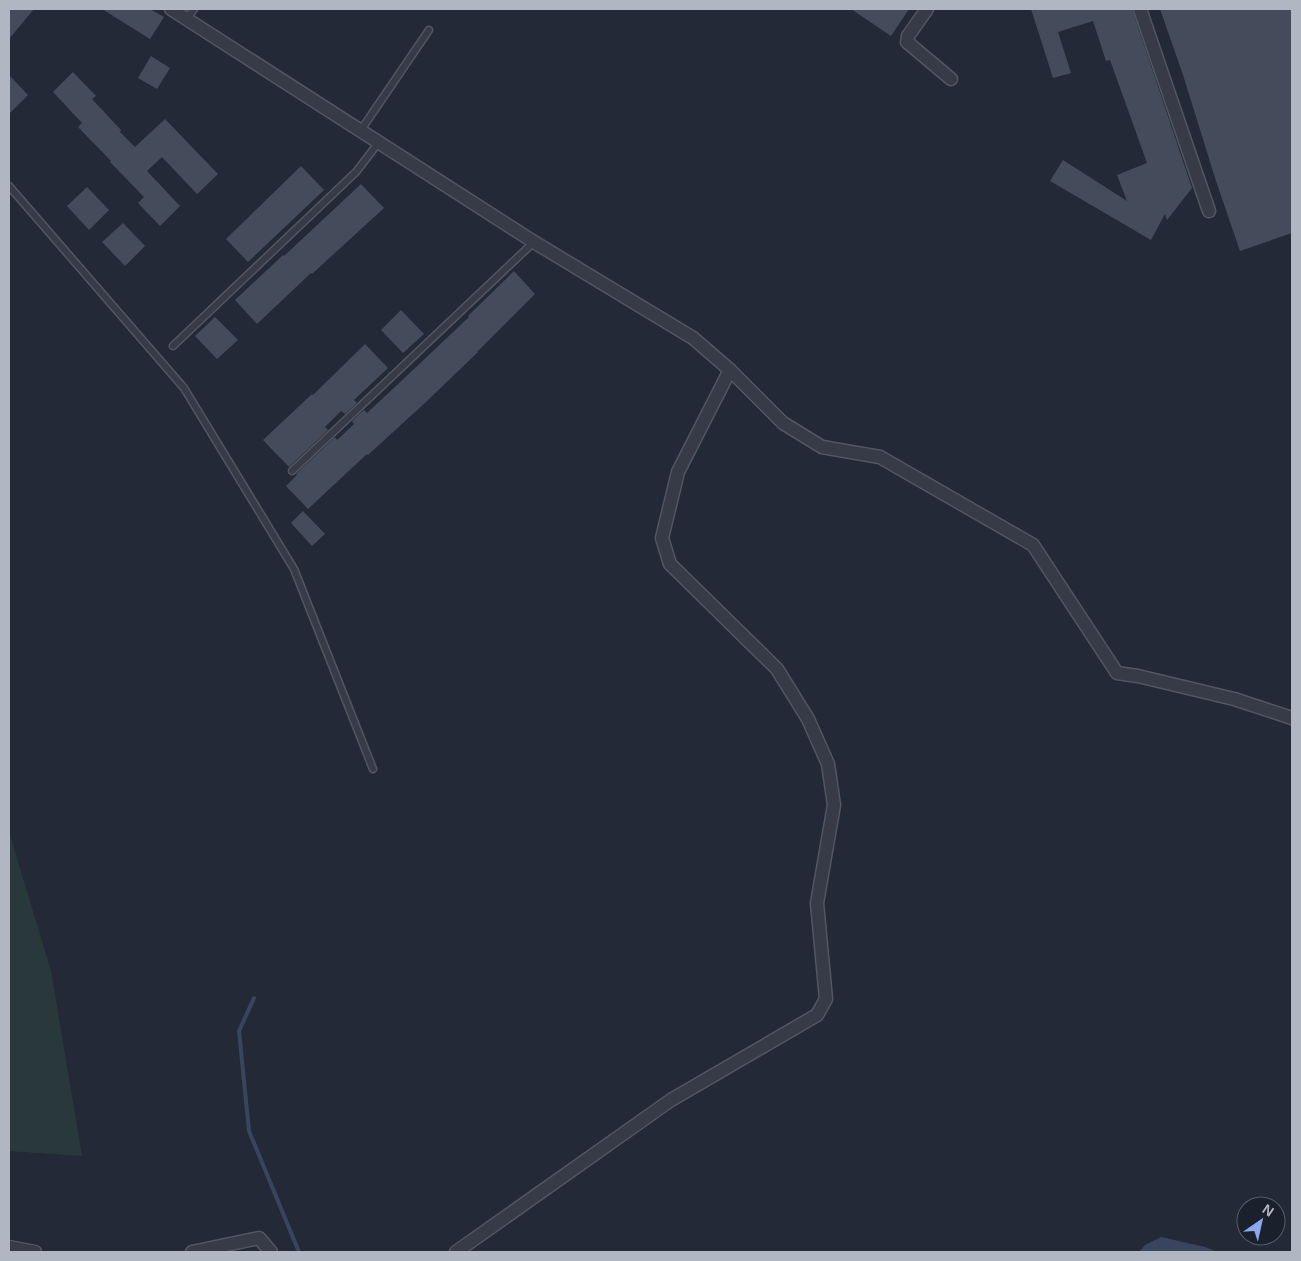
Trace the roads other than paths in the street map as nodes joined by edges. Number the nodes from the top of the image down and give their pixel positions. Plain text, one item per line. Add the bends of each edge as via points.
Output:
1 (171, 9) edge
2 (927, 9) edge
3 (1140, 9) edge
4 (191, 14) edge
5 (429, 30) dead end
6 (951, 79) dead end
7 (361, 130) junction
8 (378, 142) junction
9 (9, 186) edge
10 (1208, 211) dead end
11 (534, 242) junction
12 (173, 346) dead end
13 (730, 370) junction
14 (292, 471) dead end
15 (1292, 718) edge
16 (373, 769) dead end
17 (9, 1247) edge
18 (35, 1252) edge
19 (192, 1252) edge
20 (270, 1252) edge
21 (456, 1252) edge

1 - 4 street
2 - 6 street via 907,42
3 - 10 street
4 - 7 street
5 - 7 lane
7 - 8 street
8 - 11 street
8 - 12 lane via 356,172
9 - 16 lane via 184,388 294,570
11 - 13 street via 693,338
11 - 14 lane
13 - 15 street via 783,423 822,447 880,457 1033,545 1117,673 1234,699
13 - 21 street via 678,472 662,538 670,564 777,668 808,719 828,764 834,805 816,902 826,999 817,1015 671,1100
17 - 18 street
19 - 20 street via 259,1238

